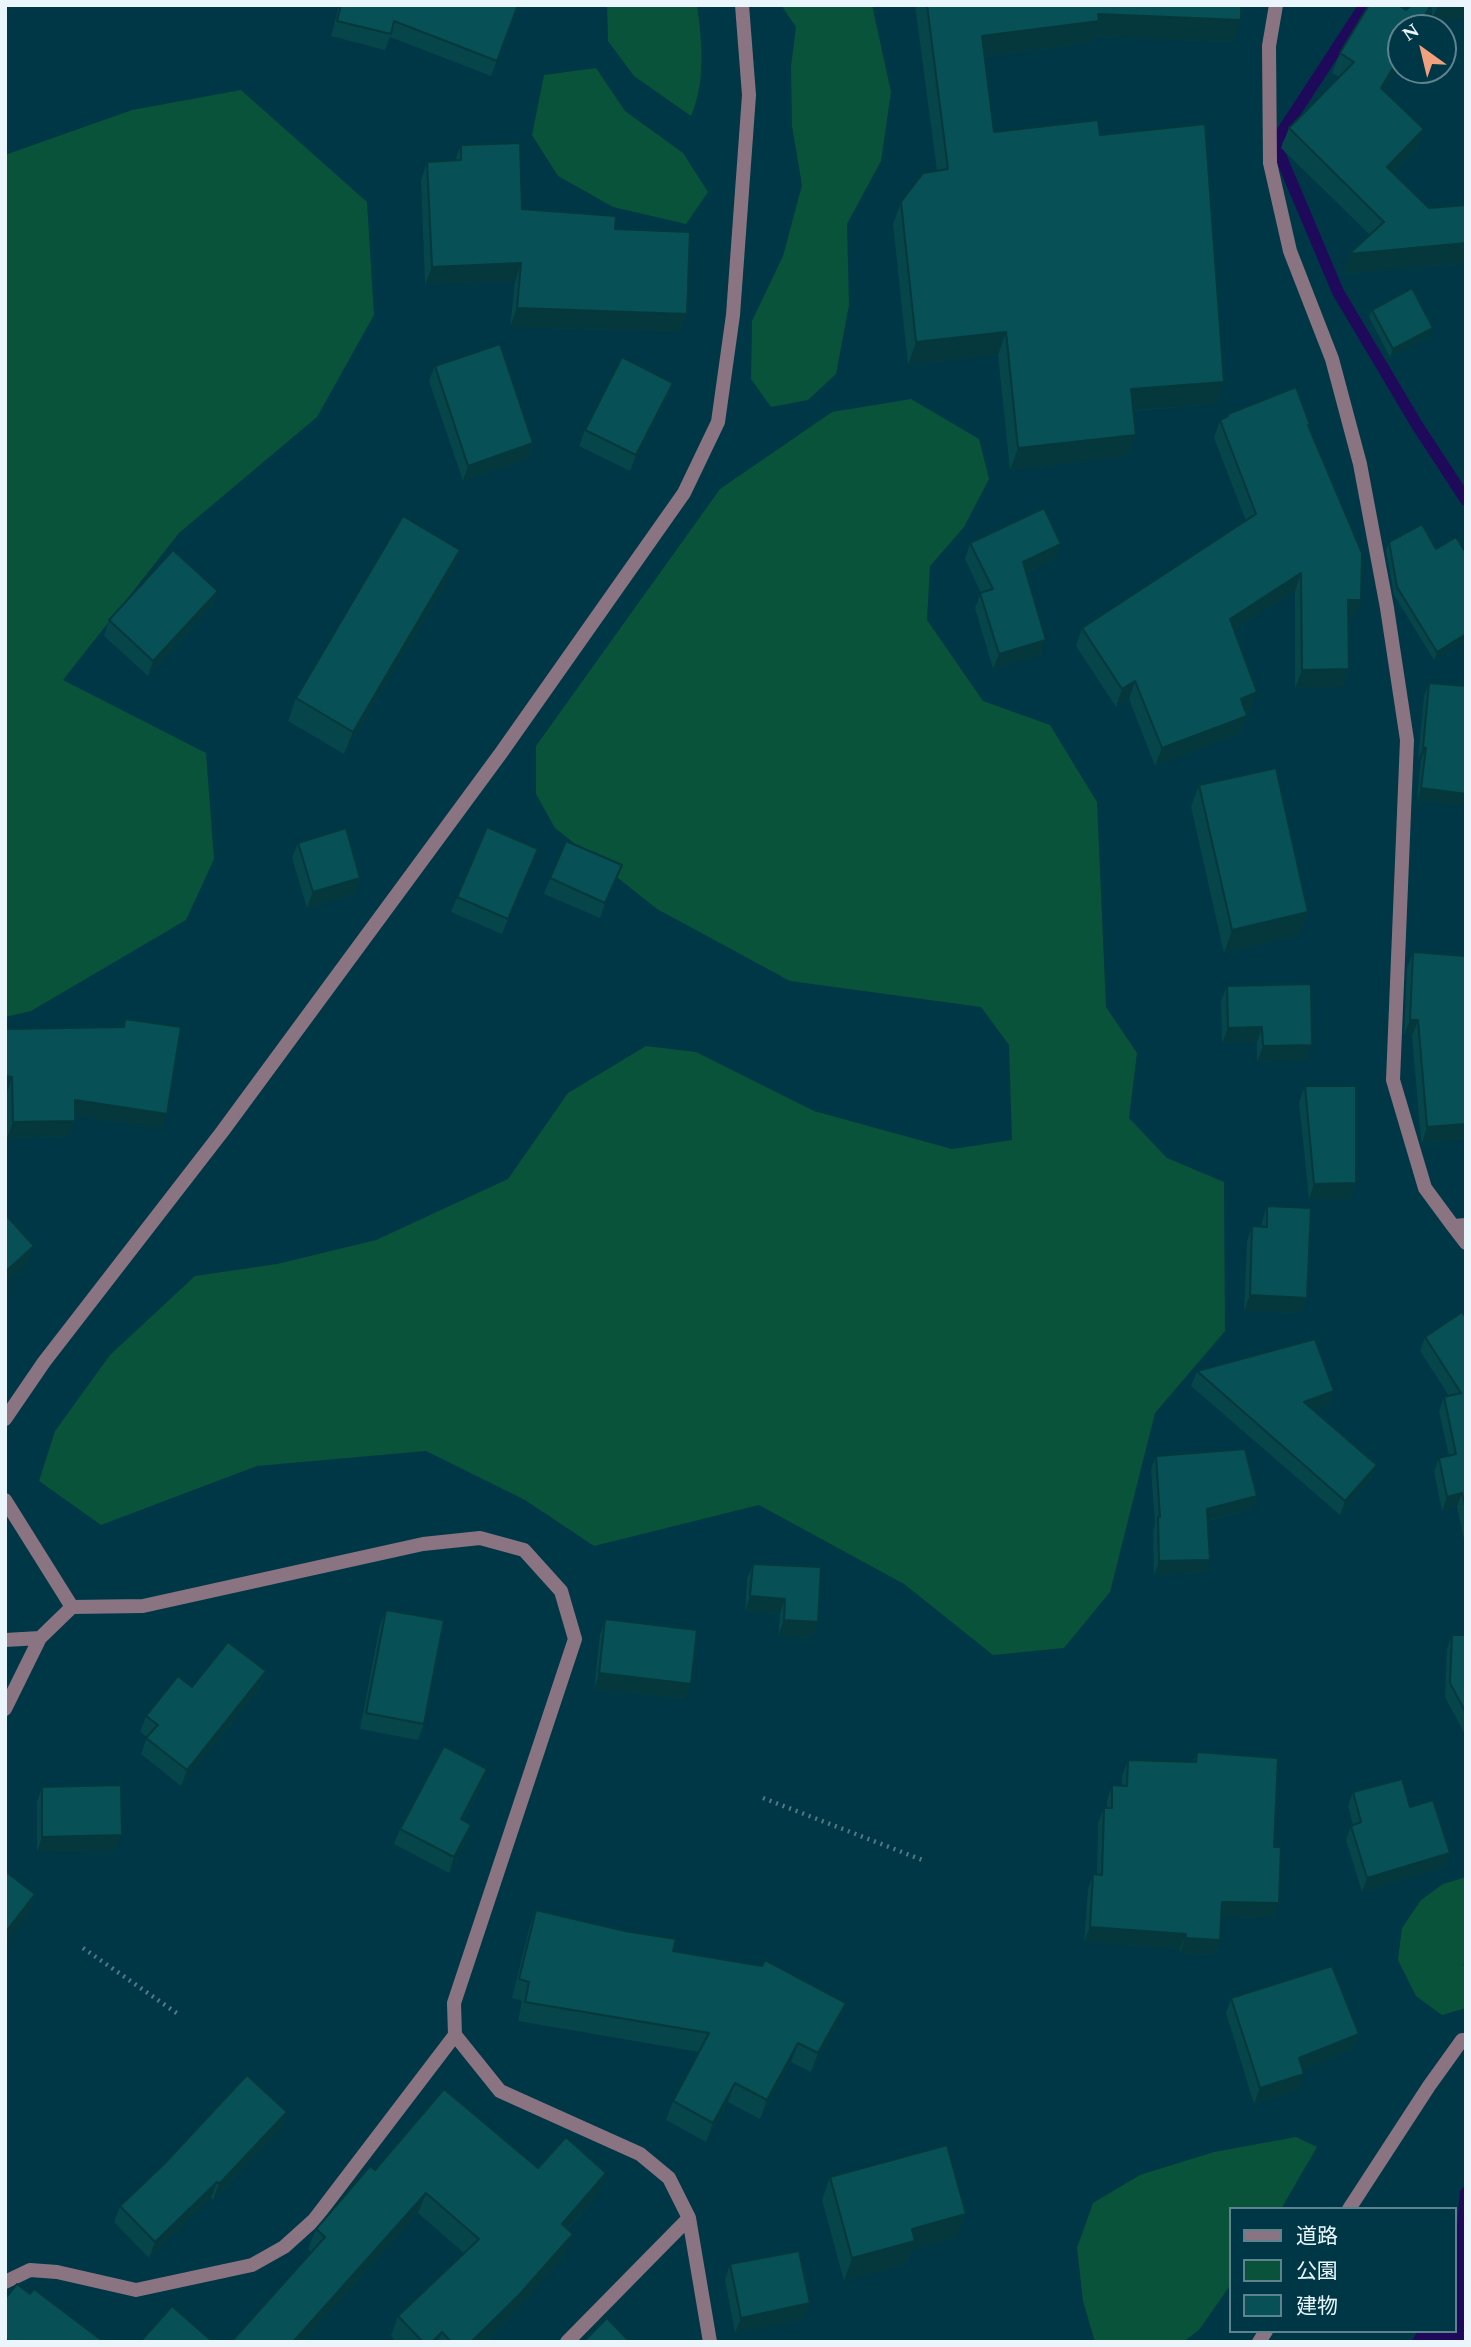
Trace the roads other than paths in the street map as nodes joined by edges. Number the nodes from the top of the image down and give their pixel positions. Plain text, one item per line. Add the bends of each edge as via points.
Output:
1 (742, 5) edge
2 (1276, 5) edge
3 (1460, 1226) edge
4 (1466, 1242) edge
5 (5, 1419) edge
6 (5, 1500) edge
7 (72, 1607) junction
8 (40, 1638) junction
9 (5, 1640) edge
10 (5, 1709) edge
11 (455, 2035) junction
12 (1466, 2040) edge
13 (1350, 2207) edge
14 (689, 2218) junction
15 (5, 2282) edge
16 (567, 2342) edge
17 (710, 2342) edge

1 - 5 street via 750,95 733,315 718,422 684,493 501,753
2 - 3 street via 1269,46 1270,163 1290,251 1332,359 1360,464 1407,740 1393,1080 1425,1188
3 - 4 street
6 - 7 street
7 - 8 street
7 - 11 street via 143,1606 423,1544 480,1538 524,1550 561,1591 575,1639 454,2003
8 - 9 street
8 - 10 street
11 - 14 street via 500,2091 640,2154 669,2178
11 - 15 street via 314,2220 284,2247 252,2265 136,2290 30,2270
12 - 13 street via 1429,2086
14 - 16 street
14 - 17 street

